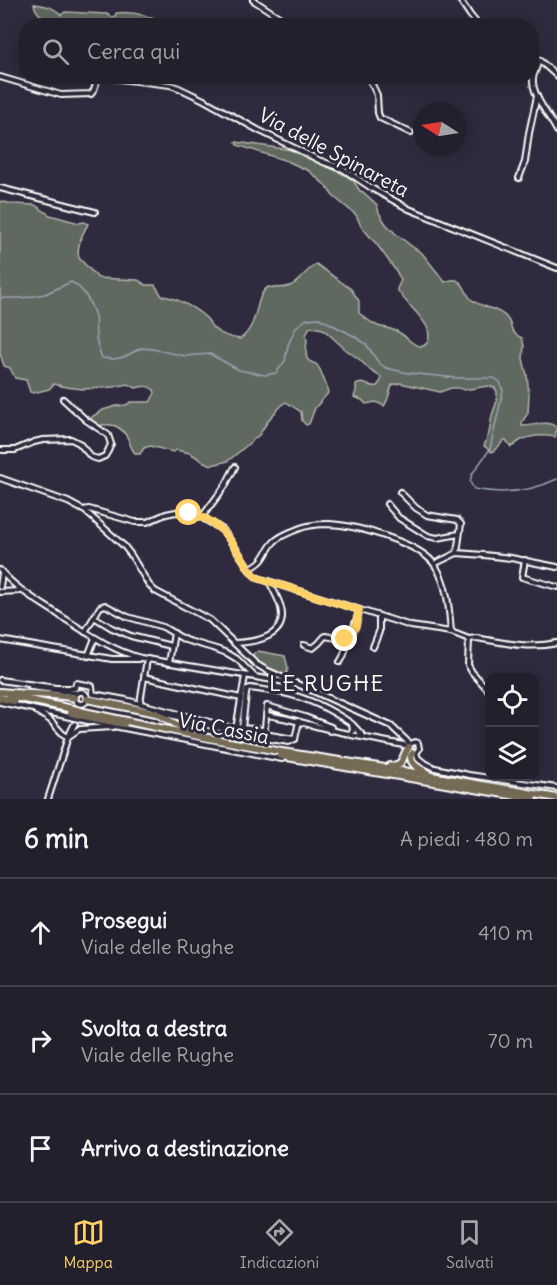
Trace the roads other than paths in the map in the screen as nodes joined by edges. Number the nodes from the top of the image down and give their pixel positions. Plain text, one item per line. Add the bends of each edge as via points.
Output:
1 (254, 0) edge
2 (460, 0) edge
3 (281, 18) edge
4 (472, 18) edge
5 (539, 61) edge
6 (557, 76) edge
7 (0, 77) edge
8 (18, 82) edge
9 (24, 84) edge
10 (96, 84) edge
11 (154, 84) edge
12 (372, 84) edge
13 (534, 84) edge
14 (537, 96) junction
15 (557, 131) edge
16 (411, 133) dead end
17 (519, 178) dead end
18 (0, 188) edge
19 (95, 212) dead end
20 (557, 268) edge
21 (63, 399) dead end
22 (0, 450) edge
23 (235, 467) dead end
24 (0, 478) edge
25 (400, 492) dead end
26 (387, 504) dead end
27 (83, 510) junction
28 (202, 517) junction
29 (459, 534) junction
30 (457, 553) junction
31 (525, 560) junction
32 (435, 564) junction
33 (557, 567) edge
34 (249, 569) junction
35 (1, 571) edge
36 (269, 581) junction
37 (0, 587) edge
38 (557, 587) edge
39 (21, 591) junction
40 (0, 592) edge
41 (359, 610) junction
42 (379, 616) junction
43 (94, 617) junction
44 (85, 632) junction
45 (451, 632) junction
46 (174, 633) junction
47 (95, 638) junction
48 (0, 639) edge
49 (469, 639) junction
50 (348, 640) junction
51 (557, 643) edge
52 (234, 644) junction
53 (304, 645) dead end
54 (171, 646) junction
55 (373, 647) dead end
56 (88, 656) junction
57 (141, 658) junction
58 (147, 659) junction
59 (340, 662) dead end
60 (169, 663) junction
61 (144, 676) junction
62 (245, 676) junction
63 (256, 678) junction
64 (0, 681) edge
65 (293, 683) junction
66 (485, 687) edge
67 (0, 697) edge
68 (78, 698) junction
69 (87, 698) junction
70 (241, 698) junction
71 (140, 704) junction
72 (35, 710) junction
73 (72, 713) junction
74 (267, 715) junction
75 (83, 716) junction
76 (299, 721) junction
77 (75, 723) junction
78 (352, 724) junction
79 (121, 727) junction
80 (242, 728) junction
81 (79, 729) junction
82 (330, 731) junction
83 (264, 734) junction
84 (350, 734) junction
85 (194, 735) junction
86 (68, 736) junction
87 (241, 736) junction
88 (364, 738) junction
89 (411, 748) junction
90 (378, 767) junction
91 (339, 769) joint
92 (396, 775) junction
93 (430, 776) junction
94 (557, 788) edge
95 (557, 798) edge
96 (48, 799) edge
97 (533, 799) edge

1 - 3 street
2 - 4 street
5 - 6 street
7 - 8 street, Via delle Spinareta
9 - 10 street, Via delle Spinareta via 68,96 91,94
11 - 20 street, Via delle Spinareta via 176,87 204,100 343,169 409,209
12 - 16 street via 380,118
13 - 14 street
14 - 15 street
14 - 17 street
18 - 19 street
21 - 22 street via 108,435 110,446 105,456 91,457 71,439 43,440 15,450
23 - 28 street
24 - 27 street
25 - 29 street via 427,515 457,520 461,524
26 - 29 street via 399,518 428,536
27 - 28 street via 135,522 176,512
27 - 52 street via 124,546 155,591 210,620
28 - 34 street via 223,530
29 - 30 street
30 - 31 street
30 - 32 street
31 - 33 street
31 - 38 street via 522,577
32 - 34 street via 397,541 330,524 299,528 282,537
32 - 45 street via 448,597
34 - 36 street via 258,578
35 - 37 street
35 - 39 street
36 - 41 street
36 - 52 street via 281,606 280,623 268,637
39 - 40 street
39 - 44 street
41 - 42 street
41 - 50 street
42 - 45 street via 419,628
42 - 55 street via 379,632
43 - 44 street
43 - 46 street via 105,605
43 - 54 street via 131,636
44 - 47 street
45 - 49 street
46 - 54 street
46 - 63 street via 227,653
47 - 56 street
47 - 57 street
48 - 56 street
49 - 51 street via 530,646
49 - 66 street via 468,665
50 - 53 street via 325,636 313,648
50 - 59 street
52 - 65 street via 256,664
54 - 60 street
56 - 57 street
57 - 58 street
58 - 60 street
58 - 61 street
60 - 62 street
61 - 70 street
61 - 71 street
62 - 63 street
62 - 70 street
63 - 65 street
64 - 68 street
64 - 71 street via 56,688 75,688 76,683 92,686 93,694
65 - 89 street via 391,726
67 - 68 highway
67 - 72 street
67 - 73 highway, Via Cassia
68 - 69 street via 85,702
68 - 69 street via 84,693
68 - 77 street
69 - 85 highway via 156,713
69 - 87 street via 173,715
70 - 71 street via 236,729
72 - 73 street
72 - 86 street
73 - 75 highway, Via Cassia, bridge
74 - 76 street
74 - 82 street via 267,706 331,727
74 - 83 street
75 - 79 street
75 - 85 highway, Via Cassia
75 - 92 highway, Via Cassia
76 - 82 street
76 - 83 street via 294,739 289,742
77 - 81 street
77 - 86 street
78 - 80 street via 289,694 250,688
78 - 84 street
78 - 88 street
79 - 81 street
79 - 91 street
80 - 83 street
80 - 87 street
81 - 86 street
82 - 84 street
83 - 87 street
84 - 88 street
85 - 90 highway, Via Cassia
86 - 96 street
88 - 89 street
89 - 90 highway via 397,765
89 - 93 highway via 415,766
89 - 94 street via 418,758 435,768
90 - 93 highway, Via Cassia
91 - 92 highway
92 - 97 highway, Via Cassia
93 - 95 highway, Via Cassia

